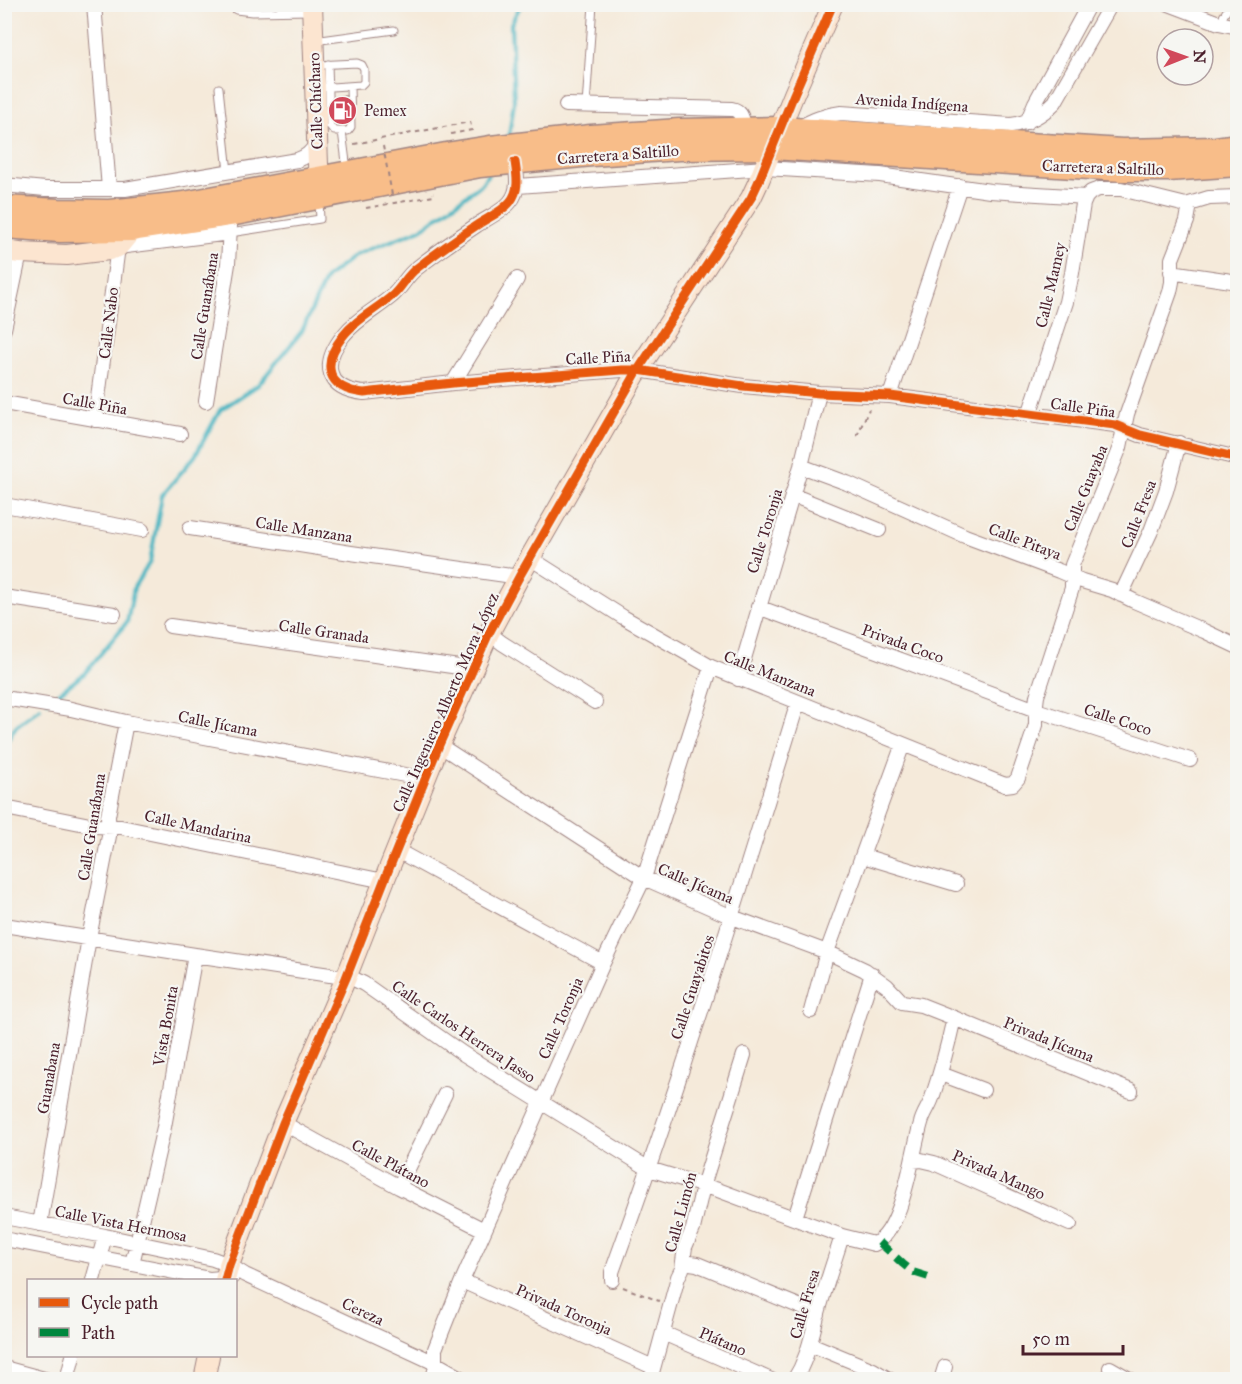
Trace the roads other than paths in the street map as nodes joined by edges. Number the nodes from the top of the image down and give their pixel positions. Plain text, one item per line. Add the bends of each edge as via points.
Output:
1 (94, 4) edge
2 (228, 4) edge
3 (593, 4) edge
4 (834, 4) edge
5 (1089, 4) edge
6 (1111, 4) edge
7 (1169, 4) edge
8 (1237, 4) edge
9 (312, 8) edge
10 (1219, 23) junction
11 (1238, 27) edge
12 (394, 30) dead end
13 (313, 42) junction
14 (321, 64) junction
15 (350, 86) junction
16 (219, 88) dead end
17 (322, 88) junction
18 (566, 105) dead end
19 (586, 106) junction
20 (1027, 122) junction
21 (745, 128) junction
22 (342, 131) junction
23 (778, 143) junction
24 (316, 144) junction
25 (1238, 145) edge
26 (502, 156) junction
27 (1238, 165) edge
28 (228, 172) junction
29 (347, 172) junction
30 (1121, 179) junction
31 (4, 185) edge
32 (518, 186) junction
33 (960, 186) junction
34 (319, 187) junction
35 (109, 189) junction
36 (1086, 197) junction
37 (1238, 197) edge
38 (1190, 204) junction
39 (4, 207) edge
40 (230, 224) junction
41 (4, 227) edge
42 (125, 239) junction
43 (12, 252) edge
44 (1171, 272) junction
45 (517, 279) dead end
46 (1238, 282) edge
47 (4, 330) edge
48 (638, 370) junction
49 (453, 382) junction
50 (819, 393) junction
51 (883, 396) junction
52 (206, 401) dead end
53 (4, 403) edge
54 (1029, 415) junction
55 (95, 420) junction
56 (1124, 428) junction
57 (180, 434) dead end
58 (1179, 443) junction
59 (1238, 458) edge
60 (801, 466) junction
61 (792, 495) junction
62 (4, 505) edge
63 (190, 528) dead end
64 (142, 530) dead end
65 (879, 531) dead end
66 (530, 558) junction
67 (519, 577) junction
68 (1072, 577) junction
69 (1121, 595) junction
70 (4, 597) edge
71 (758, 607) junction
72 (114, 614) dead end
73 (170, 626) dead end
74 (489, 633) junction
75 (1238, 647) edge
76 (711, 667) junction
77 (473, 669) junction
78 (738, 679) junction
79 (4, 698) edge
80 (595, 702) dead end
81 (798, 702) junction
82 (1036, 710) junction
83 (126, 722) junction
84 (903, 744) junction
85 (439, 745) junction
86 (1190, 760) dead end
87 (426, 779) junction
88 (1013, 784) joint
89 (4, 809) edge
90 (109, 826) junction
91 (396, 850) junction
92 (863, 856) junction
93 (644, 878) junction
94 (384, 881) junction
95 (956, 884) dead end
96 (732, 916) junction
97 (4, 925) edge
98 (88, 938) junction
99 (827, 952) junction
100 (195, 955) junction
101 (603, 963) junction
102 (872, 974) junction
103 (346, 978) junction
104 (811, 1011) dead end
105 (954, 1018) junction
106 (744, 1055) dead end
107 (940, 1074) junction
108 (983, 1090) dead end
109 (1131, 1091) dead end
110 (445, 1094) dead end
111 (542, 1102) junction
112 (283, 1123) junction
113 (913, 1161) junction
114 (649, 1169) junction
115 (703, 1186) junction
116 (399, 1187) junction
117 (4, 1217) edge
118 (795, 1218) junction
119 (40, 1224) junction
120 (1070, 1224) dead end
121 (484, 1230) junction
122 (105, 1236) junction
123 (842, 1236) junction
124 (4, 1239) edge
125 (136, 1243) junction
126 (99, 1257) junction
127 (683, 1262) junction
128 (132, 1264) junction
129 (231, 1275) edge
130 (94, 1279) edge
131 (612, 1280) road end
132 (462, 1281) junction
133 (818, 1314) junction
134 (663, 1333) junction
135 (810, 1344) junction
136 (74, 1357) edge
137 (209, 1357) edge
138 (435, 1363) junction
139 (4, 1368) edge
140 (1110, 1368) dead end
141 (652, 1373) edge
142 (48, 1380) edge
143 (67, 1380) edge
144 (204, 1380) edge
145 (433, 1380) edge
146 (465, 1380) edge
147 (771, 1380) edge
148 (794, 1380) edge
149 (890, 1380) edge
150 (1131, 1380) edge

1 - 35 street
2 - 9 lane via 236,10 252,12
3 - 19 lane
4 - 23 street, Calle Ingeniero Alberto Mora López
5 - 20 street
6 - 20 street, Avenida Indígena via 1055,102
7 - 10 street
8 - 10 lane via 1227,10
9 - 13 street, Calle Chícharo
10 - 11 street
12 - 13 lane
13 - 14 street, Calle Chícharo
14 - 15 lane via 362,64 364,82
14 - 17 street, Calle Chícharo
15 - 17 lane
15 - 22 lane via 351,125 348,131
16 - 28 lane
17 - 22 lane via 330,126 334,131
17 - 24 street, Calle Chícharo
18 - 19 street
19 - 21 street via 735,110
20 - 23 street, Avenida Indígena via 1011,125 840,113 818,118
21 - 23 main road, Carretera a Saltillo
21 - 26 main road, Carretera a Saltillo via 635,132
22 - 29 lane
23 - 25 main road, Carretera a Saltillo via 1122,150
23 - 26 main road, Carretera a Saltillo
23 - 30 main road, Carretera a Saltillo
23 - 32 street
23 - 33 street via 880,175
23 - 48 street, Calle Ingeniero Alberto Mora López via 750,198
24 - 28 street via 297,160
24 - 34 street, Calle Chícharo
26 - 29 main road, Carretera a Saltillo
26 - 32 street
26 - 34 main road, Carretera a Saltillo
27 - 30 main road, Carretera a Saltillo via 1168,170
28 - 35 street
29 - 34 main road, Carretera a Saltillo
30 - 36 street
30 - 38 street via 1149,196
31 - 35 street
32 - 49 street, Calle Piña via 503,208 414,270 394,295 349,329 330,361 336,382 356,392
33 - 36 street
33 - 51 street
34 - 39 main road, Carretera a Saltillo via 109,211
34 - 40 main road, Carretera a Saltillo
36 - 54 street, Calle Mamey via 1066,303
37 - 38 street via 1209,198
38 - 44 street, Calle Guayaba
40 - 42 main road, Carretera a Saltillo
40 - 52 street, Calle Guanábana via 228,264
41 - 42 main road, Carretera a Saltillo
42 - 43 street via 109,250 67,255
42 - 55 street, Calle Nabo
43 - 47 street
44 - 46 street
44 - 56 street, Calle Guayaba via 1170,292
45 - 49 street
48 - 49 street, Calle Piña
48 - 50 street, Calle Piña
48 - 66 street, Calle Ingeniero Alberto Mora López
50 - 51 street, Calle Piña
50 - 60 street, Calle Toronja
51 - 54 street, Calle Piña
53 - 55 street, Calle Piña
54 - 56 street, Calle Piña
55 - 57 street, Calle Piña
56 - 58 street, Calle Piña
56 - 68 street, Calle Guayaba via 1120,447 1072,565
58 - 59 street, Calle Piña
58 - 69 street, Calle Fresa via 1151,531
60 - 61 street, Calle Toronja
60 - 68 street, Calle Pitaya
61 - 65 street
61 - 71 street, Calle Toronja
62 - 64 street
63 - 67 street, Calle Manzana
66 - 67 street, Calle Ingeniero Alberto Mora López
66 - 76 street, Calle Manzana
67 - 74 street, Calle Ingeniero Alberto Mora López
68 - 69 street, Calle Pitaya
68 - 82 street, Calle Guayaba
69 - 75 street, Calle Pitaya
70 - 72 street
71 - 78 street, Calle Toronja
71 - 82 street, Privada Coco
73 - 77 street, Calle Granada
74 - 77 street, Calle Ingeniero Alberto Mora López
74 - 80 street
76 - 78 street, Calle Manzana
76 - 93 street, Calle Toronja
77 - 85 street, Calle Ingeniero Alberto Mora López
78 - 81 street, Calle Manzana
79 - 83 street, Calle Jícama
81 - 84 street, Calle Manzana
81 - 96 street, Calle Guayabitos
82 - 86 street, Calle Coco
82 - 88 street, Calle Guayaba via 1036,724
83 - 87 street, Calle Jícama
83 - 90 street, Calle Guanábana
84 - 88 street, Calle Manzana
84 - 92 street
85 - 87 street, Calle Ingeniero Alberto Mora López
85 - 93 street, Calle Jícama
87 - 91 street, Calle Ingeniero Alberto Mora López
89 - 90 street, Calle Mandarina
90 - 94 street, Calle Mandarina
90 - 98 street, Calle Guanábana
91 - 94 street, Calle Ingeniero Alberto Mora López
91 - 101 street
92 - 95 street
92 - 99 street
93 - 96 street, Calle Jícama
93 - 101 street, Calle Toronja
94 - 103 street, Calle Ingeniero Alberto Mora López
96 - 99 street, Calle Jícama
96 - 114 street, Calle Guayabitos
97 - 98 street, Calle Carlos Herrera Jasso
98 - 100 street, Calle Carlos Herrera Jasso
98 - 119 street, Guanabana
99 - 102 street, Calle Jícama
99 - 104 street
100 - 103 street, Calle Carlos Herrera Jasso
100 - 125 street, Vista Bonita via 168,1102
101 - 111 street, Calle Toronja
102 - 105 street, Calle Jícama via 902,1002
102 - 118 street
103 - 111 street, Calle Carlos Herrera Jasso via 364,984 462,1053
103 - 112 street, Calle Ingeniero Alberto Mora López
105 - 107 street
105 - 109 street, Privada Jícama
106 - 115 street, Calle Limón
107 - 108 street
107 - 113 street via 921,1120
110 - 116 street
111 - 114 street, Calle Carlos Herrera Jasso
111 - 121 street, Calle Toronja
112 - 116 street, Calle Plátano
112 - 129 street, Calle Ingeniero Alberto Mora López
113 - 120 street, Privada Mango via 934,1163
113 - 123 street, Calle Carlos Herrera Jasso via 899,1207 884,1238 874,1244
114 - 115 street, Calle Carlos Herrera Jasso
114 - 131 street, Calle Guayabitos
115 - 118 street, Calle Carlos Herrera Jasso
115 - 127 street, Calle Limón
116 - 121 street, Calle Plátano
117 - 119 street, Calle Vista Hermosa
118 - 123 street, Calle Carlos Herrera Jasso
119 - 122 street, Calle Vista Hermosa
121 - 132 street, Calle Toronja
122 - 125 street, Calle Vista Hermosa
122 - 126 street
123 - 133 street, Calle Fresa
124 - 126 street
125 - 128 street, Vista Bonita
125 - 129 street, Calle Vista Hermosa via 213,1259
126 - 128 street
126 - 130 street
127 - 133 street via 697,1264
127 - 134 street, Calle Limón
128 - 129 street via 210,1279
129 - 138 street, Cereza
132 - 138 street, Calle Toronja via 435,1349
132 - 141 street, Privada Toronja
133 - 135 street, Calle Fresa
134 - 141 street, Calle Limón
134 - 147 street, Plátano
135 - 148 street, Calle Fresa
135 - 149 street
136 - 143 street
137 - 144 street
138 - 145 street, Calle Toronja
138 - 146 street, Cereza
139 - 142 street
140 - 150 street

